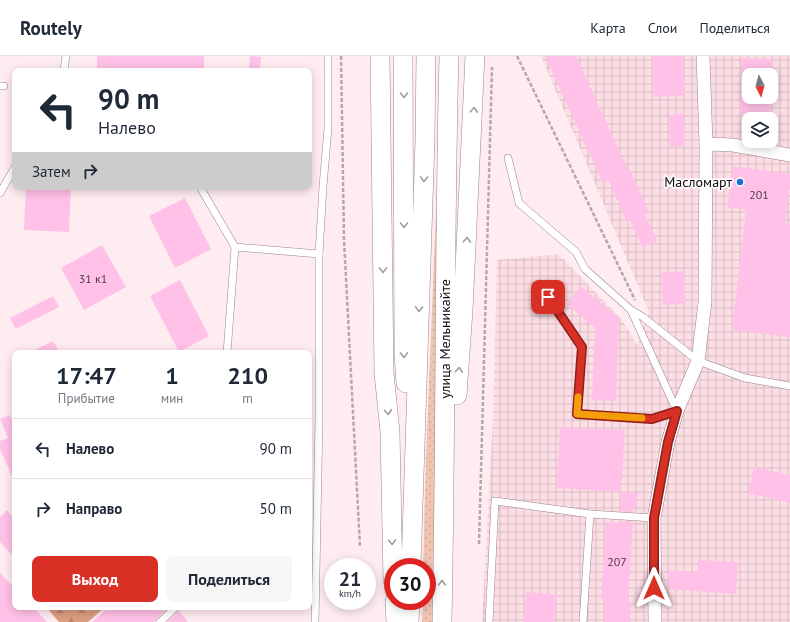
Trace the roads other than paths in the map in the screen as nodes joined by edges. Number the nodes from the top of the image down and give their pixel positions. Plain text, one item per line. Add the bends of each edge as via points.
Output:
1 (66, 56) edge
2 (328, 56) edge
3 (380, 56) edge
4 (403, 56) edge
5 (426, 56) edge
6 (449, 56) edge
7 (703, 56) edge
8 (484, 60) edge
9 (64, 68) edge
10 (706, 144) junction
11 (790, 155) edge
12 (508, 158) dead end
13 (12, 172) edge
14 (202, 190) edge
15 (0, 193) edge
16 (235, 247) junction
17 (319, 254) junction
18 (540, 284) dead end
19 (631, 310) junction
20 (227, 350) edge
21 (698, 361) junction
22 (790, 386) edge
23 (677, 411) junction
24 (413, 492) junction
25 (444, 492) junction
26 (590, 514) junction
27 (654, 518) junction
28 (393, 558) edge
29 (411, 558) edge
30 (173, 610) edge
31 (395, 610) edge
32 (410, 610) edge
33 (160, 622) edge
34 (315, 622) edge
35 (396, 622) edge
36 (409, 622) edge
37 (442, 622) edge
38 (489, 622) edge
39 (583, 622) edge
40 (655, 622) edge

1 - 9 lane
2 - 17 lane via 328,128
3 -> 28 main road via 384,373 390,432
4 -> 24 main road via 404,352
5 -> 24 main road, улица Мельникайте
6 - 25 main road, улица Мельникайте
7 - 10 street
25 -> 8 main road via 453,436
10 - 11 street via 733,145
10 - 21 street via 705,302
12 - 19 lane via 519,204 576,252 586,269
13 - 15 lane
14 - 16 lane
16 - 17 lane
16 - 20 lane
17 - 34 lane
18 - 23 lane via 582,347 577,414 652,419
19 - 21 lane
19 - 23 lane
21 - 22 lane via 745,378
21 - 23 street
23 - 27 street via 668,442
24 - 29 main road, улица Мельникайте
37 -> 25 main road, улица Мельникайте
26 - 27 lane
26 - 38 lane via 495,501
26 - 39 lane
27 - 40 street
30 - 33 lane
31 - 35 main road
32 - 36 main road

